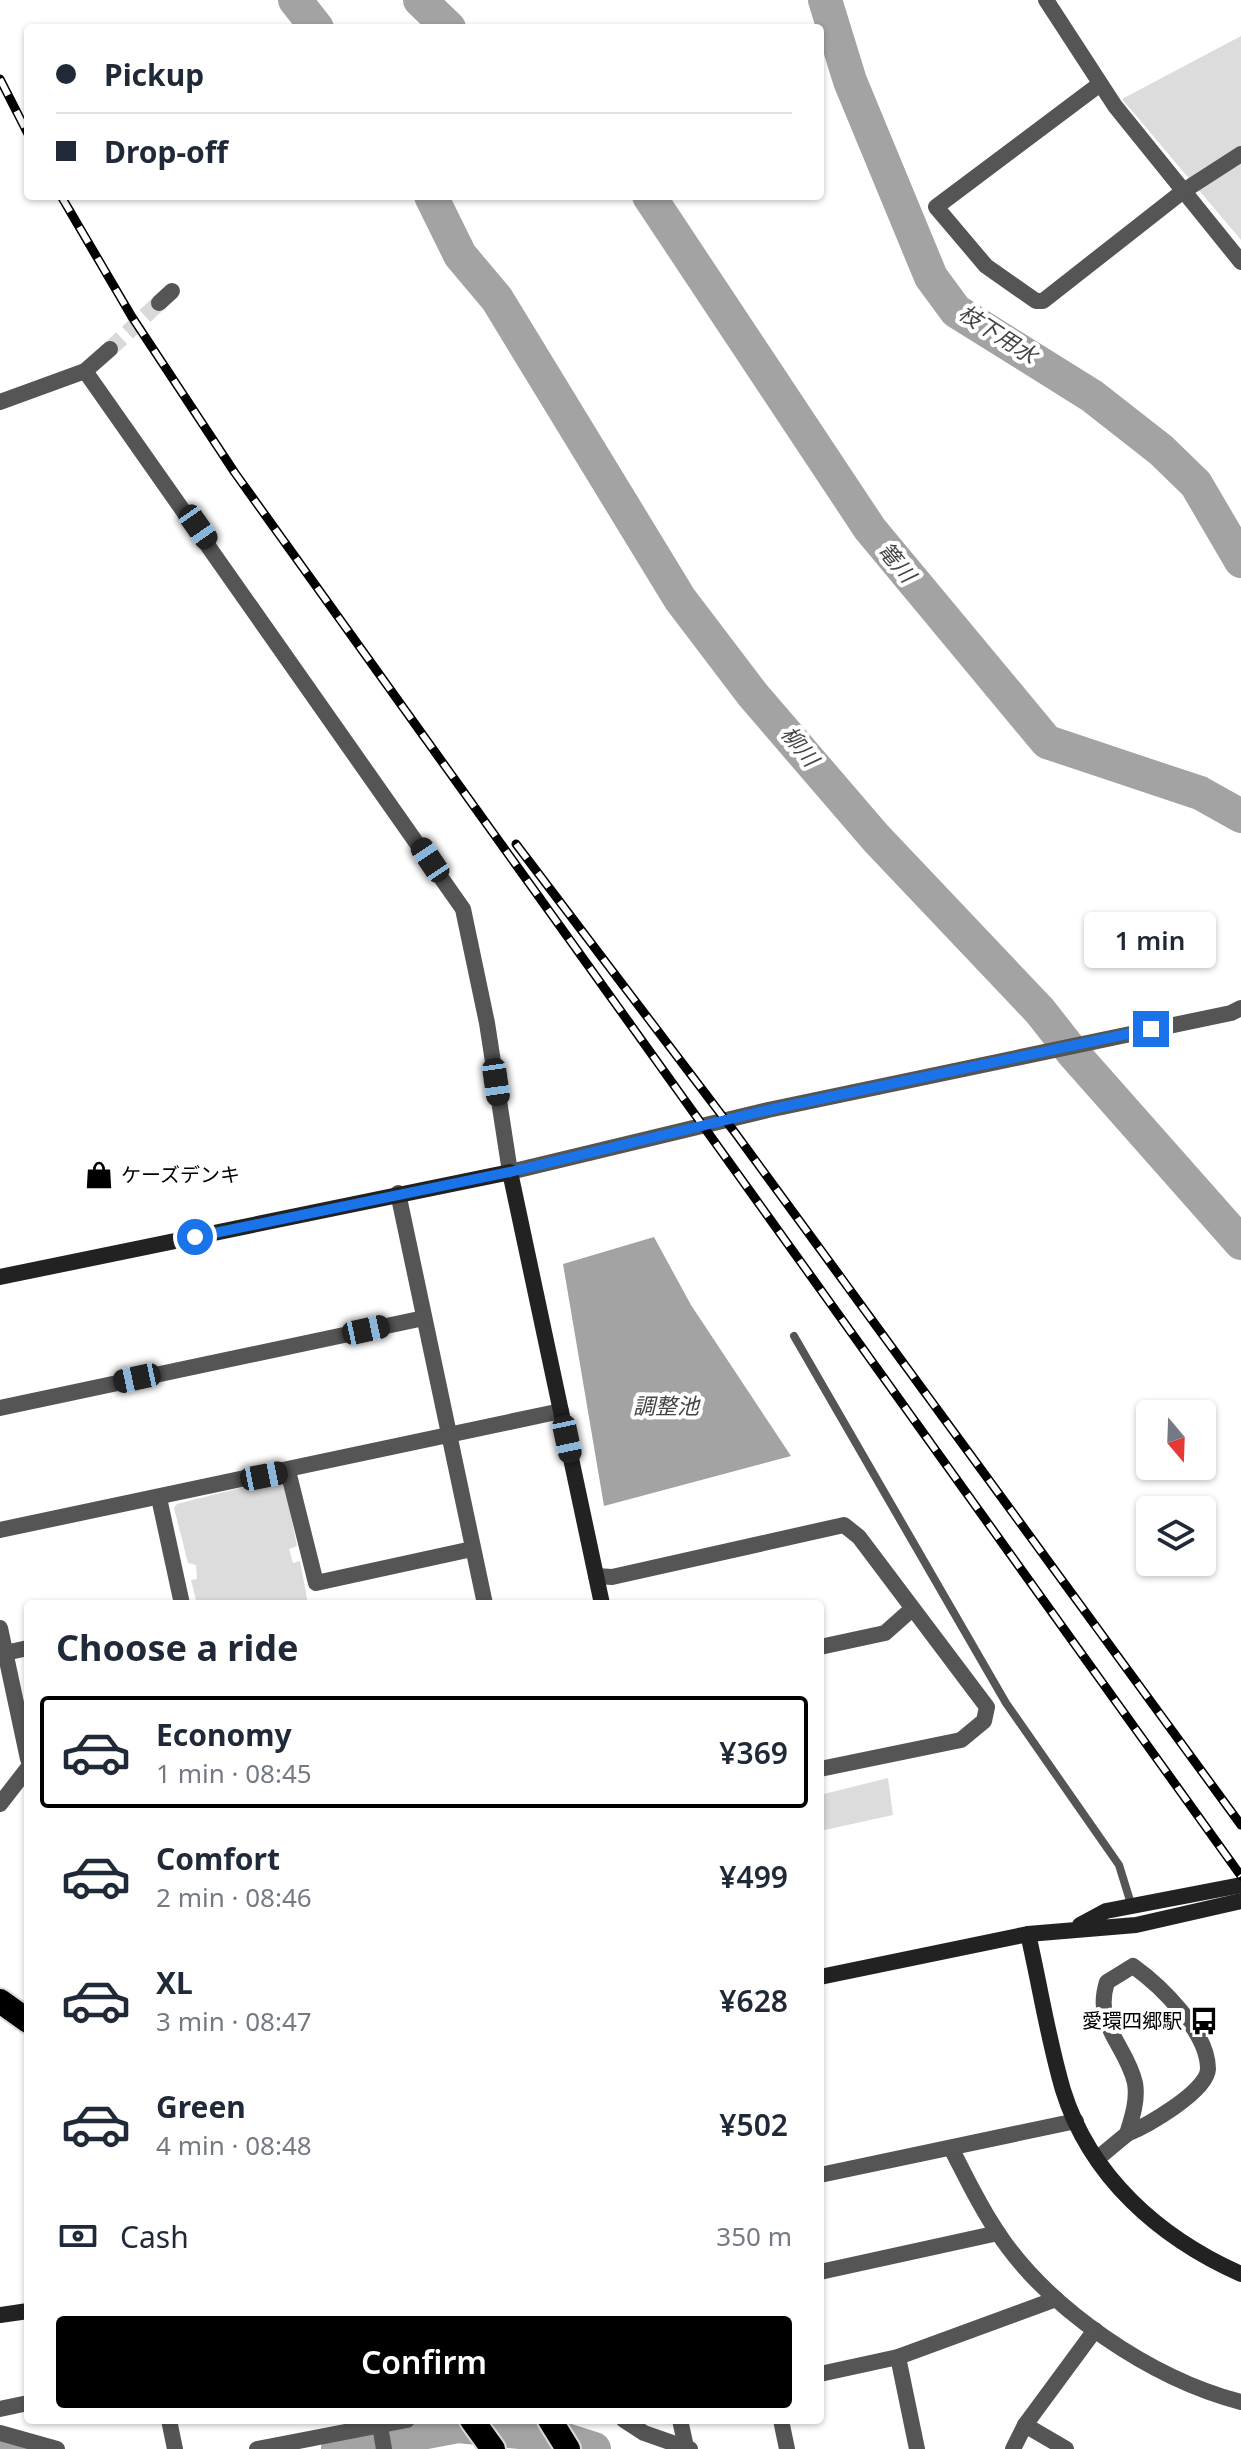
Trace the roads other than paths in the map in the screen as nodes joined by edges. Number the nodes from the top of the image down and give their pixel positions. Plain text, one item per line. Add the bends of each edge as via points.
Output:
1 (1046, 0) edge
2 (1100, 84) junction
3 (1241, 154) edge
4 (1182, 192) junction
5 (1241, 262) edge
6 (110, 349) tunnel mouth
7 (85, 371) junction
8 (0, 402) edge
9 (1238, 1014) edge
10 (510, 1172) junction
11 (398, 1193) junction
12 (0, 1277) edge
13 (424, 1318) junction
14 (794, 1336) dead end
15 (0, 1408) edge
16 (561, 1411) junction
17 (449, 1434) junction
18 (288, 1471) junction
19 (159, 1498) junction
20 (0, 1530) edge
21 (472, 1549) junction
22 (596, 1576) junction
23 (181, 1600) edge
24 (484, 1600) edge
25 (601, 1600) edge
26 (912, 1609) junction
27 (0, 1628) edge
28 (824, 1646) edge
29 (24, 1649) edge
30 (5, 1653) junction
31 (24, 1741) edge
32 (824, 1768) edge
33 (24, 1773) edge
34 (0, 1804) edge
35 (1241, 1885) edge
36 (1241, 1901) edge
37 (1132, 1907) junction
38 (1075, 1928) junction
39 (1028, 1934) junction
40 (824, 1976) edge
41 (0, 2001) edge
42 (0, 2017) edge
43 (24, 2018) edge
44 (24, 2034) edge
45 (1076, 2121) junction
46 (1127, 2134) junction
47 (952, 2150) junction
48 (1098, 2158) junction
49 (824, 2174) edge
50 (998, 2233) junction
51 (824, 2271) edge
52 (1241, 2274) edge
53 (1056, 2299) junction
54 (24, 2312) edge
55 (0, 2315) edge
56 (1095, 2330) junction
57 (898, 2357) junction
58 (824, 2373) edge
59 (1241, 2402) edge
60 (24, 2404) edge
61 (0, 2409) edge
62 (170, 2424) edge
63 (401, 2424) edge
64 (475, 2424) edge
65 (552, 2424) edge
66 (630, 2424) edge
67 (681, 2424) edge
68 (782, 2424) edge
69 (1025, 2425) junction
70 (0, 2433) edge
71 (382, 2437) edge
72 (688, 2448) edge
73 (57, 2449) edge
74 (175, 2449) edge
75 (257, 2449) edge
76 (493, 2449) edge
77 (568, 2449) edge
78 (787, 2449) edge
79 (917, 2449) edge
80 (1013, 2449) edge
81 (1066, 2449) edge

1 - 2 street
2 - 4 street
2 - 4 street via 936,207 986,266 1043,301
3 - 4 street
4 - 5 street
6 - 7 street
7 - 8 street
7 - 10 street via 463,909
9 - 10 street via 768,1110
10 - 11 street
10 - 16 street
11 - 12 street
11 - 13 street
13 - 15 street
13 - 17 street
14 - 37 lane via 1006,1703 1119,1865
16 - 17 street
16 - 22 street
17 - 18 street
17 - 21 street
18 - 19 street
18 - 21 street via 316,1583
19 - 20 street
19 - 23 street
21 - 24 street
22 - 25 street
22 - 26 street via 612,1577 844,1525 859,1537
26 - 28 street via 885,1633
26 - 32 street via 987,1707 984,1721 961,1740
27 - 30 street
29 - 30 street
30 - 31 street
33 - 34 street
35 - 37 street
36 - 38 street via 1136,1925
37 - 38 street via 1106,1911
38 - 39 street
39 - 40 street
39 - 45 street via 1056,2063
41 - 43 highway
42 - 44 highway
45 - 47 street
45 - 48 street
46 - 46 street via 1136,2101 1134,2082 1100,2003 1107,1982 1133,1966 1172,2001 1202,2043 1208,2070 1185,2098
46 - 48 street
47 - 49 street
47 - 50 street
48 - 52 street via 1146,2217
50 - 51 street
50 - 53 street
53 - 56 street
53 - 57 street
54 - 55 street
56 - 59 street via 1165,2375
56 - 69 street
57 - 58 street
57 - 79 street
60 - 61 street
62 - 74 street
63 - 71 street
64 - 76 highway
65 - 77 highway
66 - 72 street
67 - 72 street
68 - 78 street
69 - 80 street
69 - 81 street
70 - 73 street
71 - 75 street

